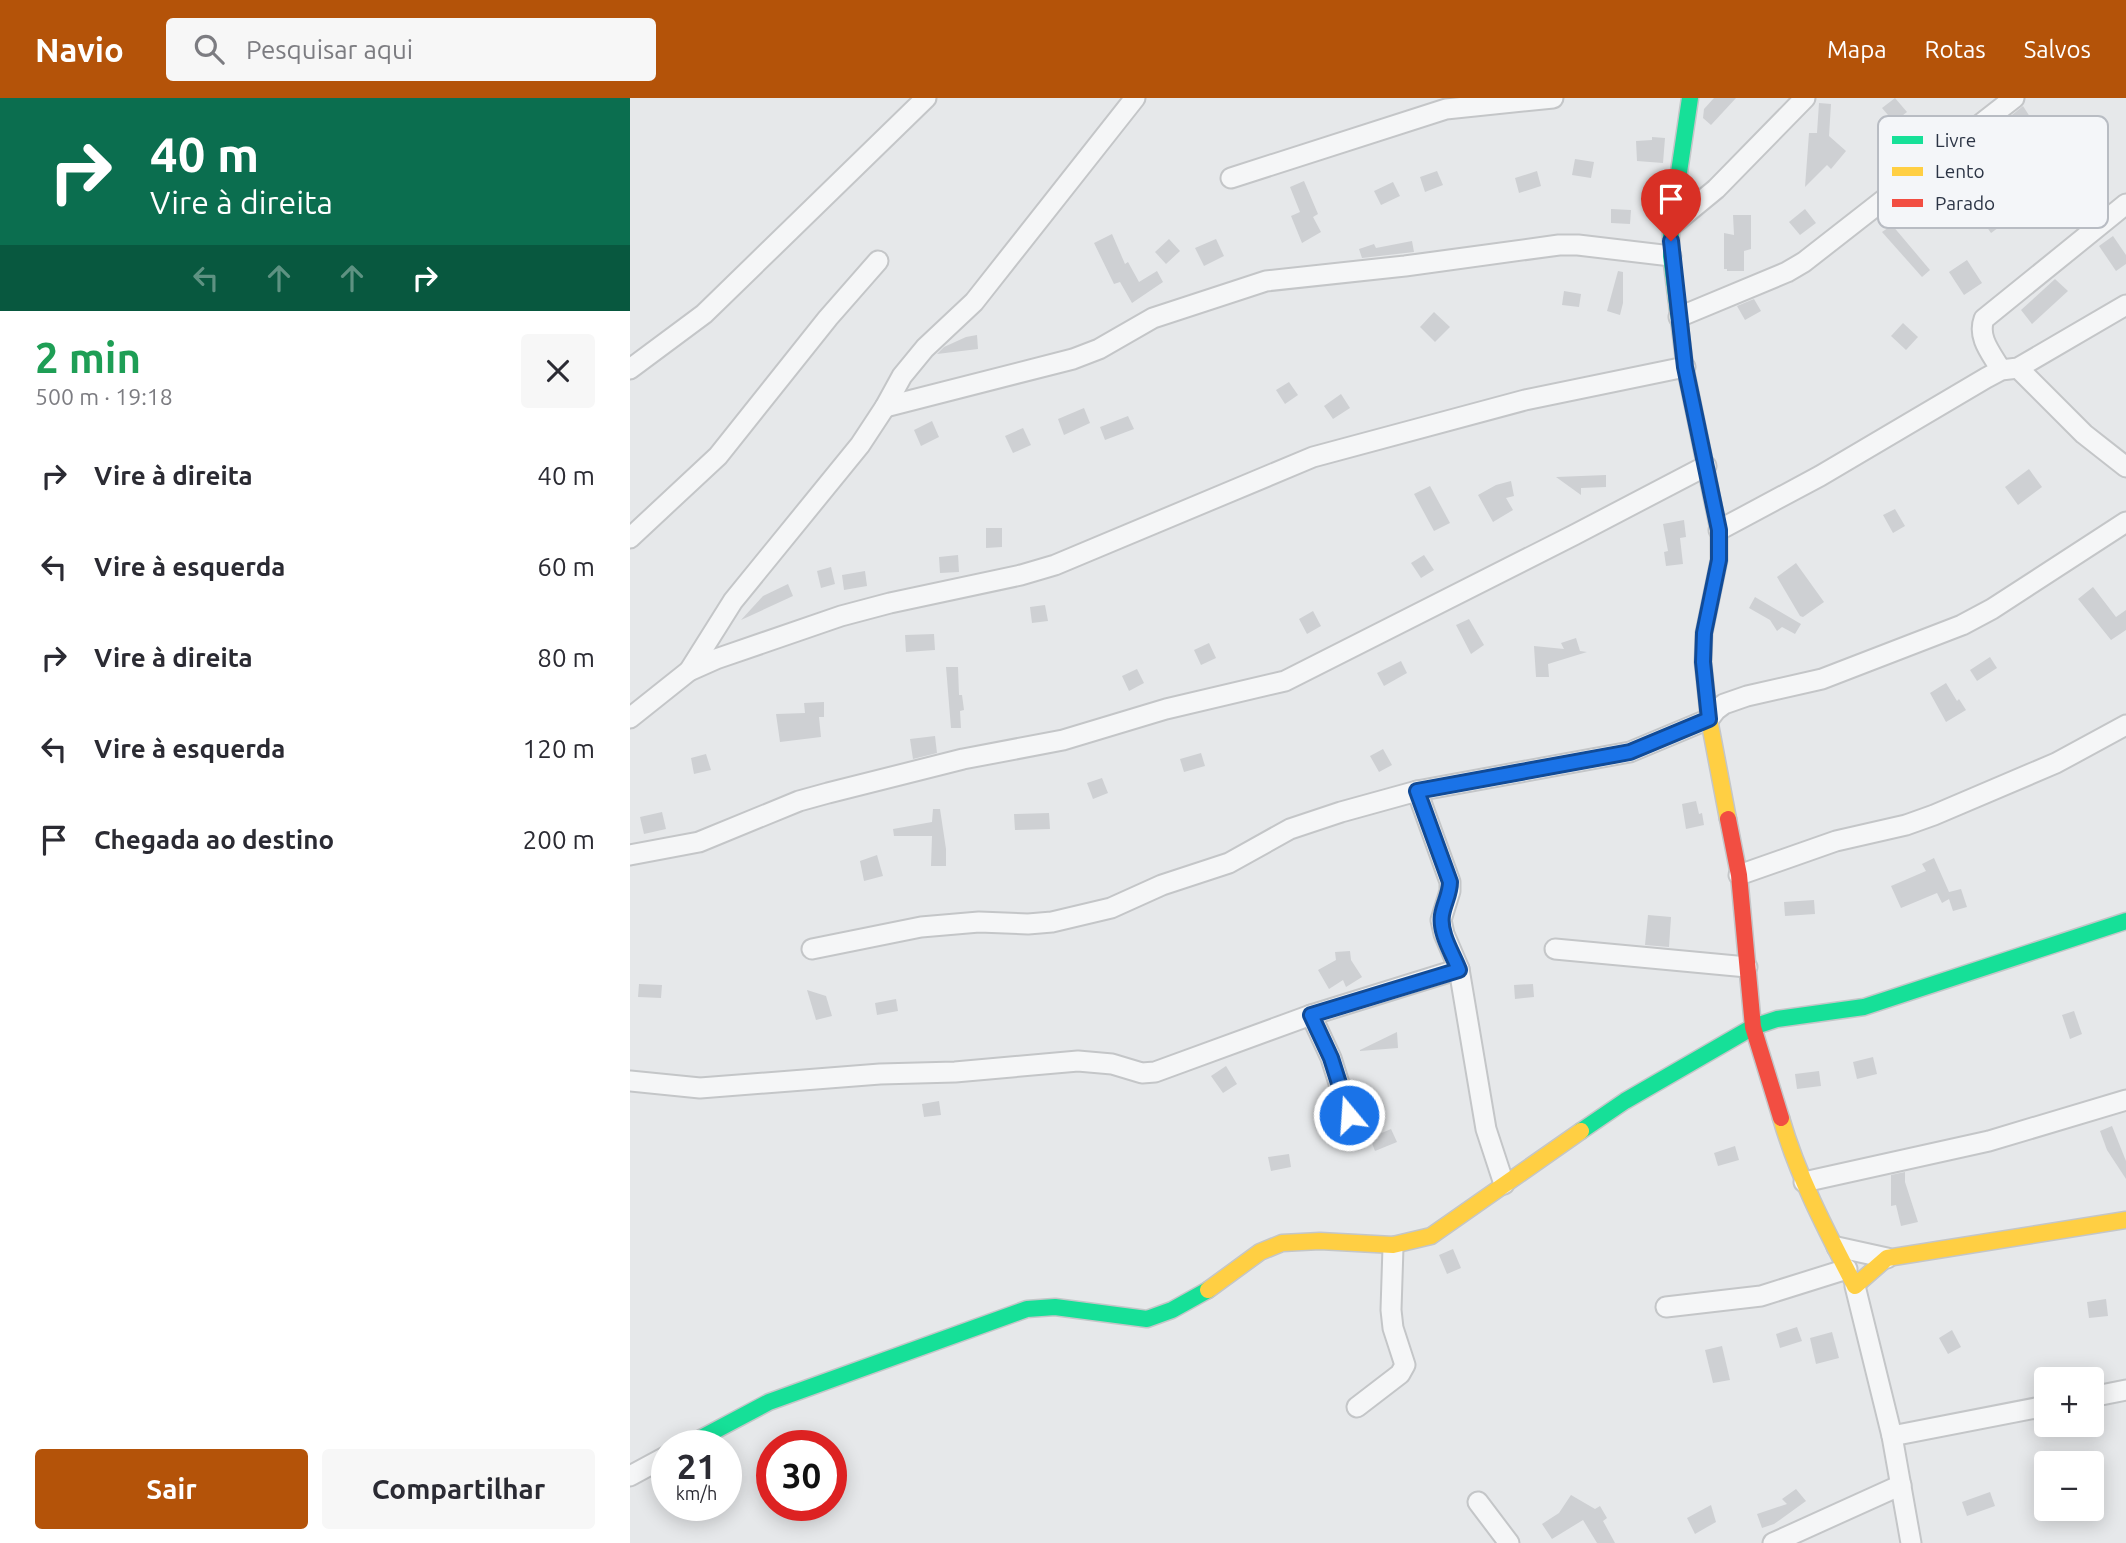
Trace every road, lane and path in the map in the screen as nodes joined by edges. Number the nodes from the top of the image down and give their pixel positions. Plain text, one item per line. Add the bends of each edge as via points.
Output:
1 (926, 98) edge
2 (1135, 98) edge
3 (1553, 98) edge
4 (1690, 98) edge
5 (1805, 98) edge
6 (2014, 98) edge
7 (1991, 116) edge
8 (1231, 178) dead end
9 (1878, 204) edge
10 (2126, 204) edge
11 (2108, 219) edge
12 (1671, 226) junction
13 (2096, 228) edge
14 (1671, 256) junction
15 (878, 261) dead end
16 (2126, 305) edge
17 (1679, 317) junction
18 (1685, 367) junction
19 (630, 369) edge
20 (2010, 369) junction
21 (885, 407) junction
22 (1706, 466) junction
23 (2126, 467) edge
24 (2126, 522) edge
25 (1719, 530) junction
26 (630, 538) edge
27 (689, 671) junction
28 (630, 718) edge
29 (1709, 719) junction
30 (2126, 726) edge
31 (1417, 791) junction
32 (630, 855) edge
33 (1739, 875) junction
34 (2126, 921) edge
35 (812, 949) dead end
36 (1555, 949) dead end
37 (1748, 967) junction
38 (1459, 970) junction
39 (1311, 1015) junction
40 (1753, 1027) junction
41 (630, 1081) edge
42 (2126, 1100) edge
43 (1349, 1115) dead end
44 (1804, 1182) junction
45 (1504, 1184) junction
46 (2126, 1220) edge
47 (1393, 1247) junction
48 (1837, 1247) junction
49 (1887, 1258) junction
50 (1851, 1278) junction
51 (1666, 1307) dead end
52 (2126, 1390) edge
53 (2104, 1394) edge
54 (1357, 1407) dead end
55 (2034, 1408) edge
56 (716, 1430) edge
57 (1892, 1436) junction
58 (651, 1465) edge
59 (630, 1476) edge
60 (1901, 1485) junction
61 (1478, 1502) dead end
62 (1509, 1543) edge
63 (1773, 1543) edge
64 (1911, 1543) edge

1 - 19 street via 704,314
2 - 21 street via 974,302 902,376
3 - 8 street via 1446,109
4 - 12 street
5 - 12 street via 1716,189
6 - 7 street
9 - 17 street via 1787,272
10 - 11 street
12 - 14 street
13 - 20 street via 1984,319 1982,337
14 - 17 street
14 - 21 street via 1559,245 1266,281 1153,318 1073,359
15 - 26 street via 718,456
16 - 20 street
17 - 18 street
18 - 22 street
18 - 27 street via 1525,400 1326,453 1055,565 841,616
20 - 23 street
20 - 25 street
21 - 27 street via 860,445 733,601
22 - 25 street
22 - 32 street via 1285,681 1166,709 1063,740 828,793 699,842
24 - 29 street via 1962,625 1835,675 1747,696 1724,705
25 - 29 street via 1719,560 1704,633
27 - 28 street
29 - 31 street via 1630,752
29 - 33 street
30 - 33 street via 2056,763 1934,815 1836,841
31 - 35 street via 1290,829 1229,863 1111,908 1052,922 921,927
31 - 38 street via 1450,882 1441,920
33 - 37 street
34 - 40 street via 1864,1007 1777,1019
36 - 37 street
37 - 40 street
38 - 39 street
38 - 45 street via 1486,1129
39 - 41 street via 1155,1072 1078,1061 701,1088
39 - 43 street
40 - 44 street
40 - 45 street via 1625,1101
42 - 44 street via 1989,1141
44 - 48 street
45 - 47 street via 1431,1236
46 - 49 street
47 - 54 street via 1391,1310 1405,1365
47 - 56 street via 1281,1243 1266,1248 1194,1299 1147,1319 1055,1307 1027,1309 769,1402
48 - 49 street
48 - 50 street
49 - 50 street
50 - 51 street via 1761,1296
50 - 57 street
52 - 53 street
55 - 57 street
57 - 60 street
58 - 59 street
60 - 63 street
60 - 64 street
61 - 62 street

